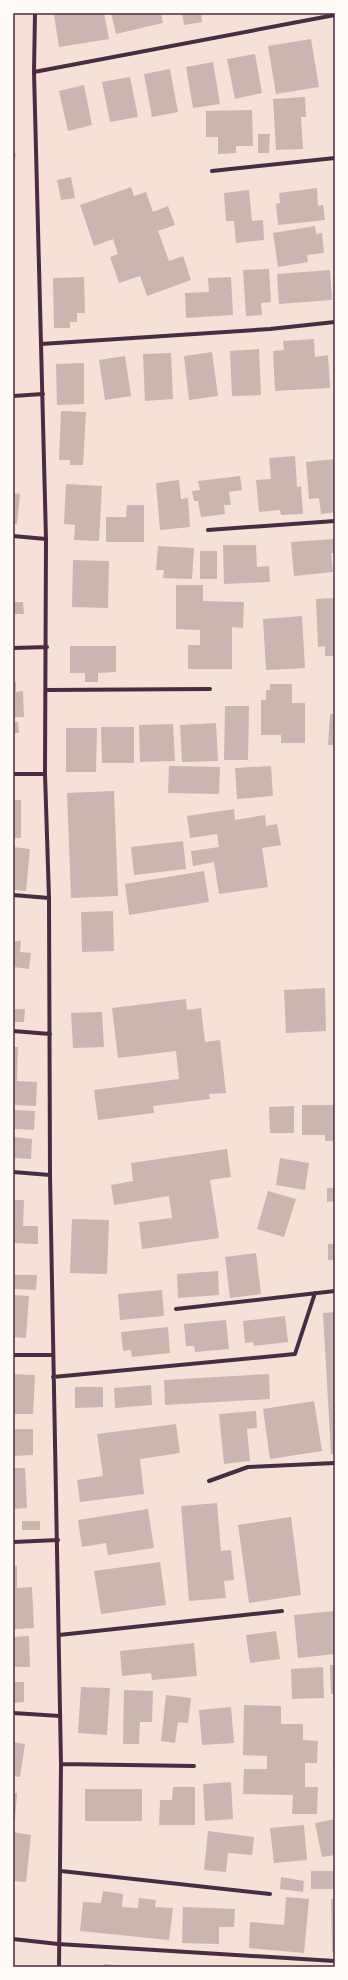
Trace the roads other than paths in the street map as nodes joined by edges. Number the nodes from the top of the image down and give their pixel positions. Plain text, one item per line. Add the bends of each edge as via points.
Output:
1 (35, 13) edge
2 (335, 15) edge
3 (34, 72) junction
4 (335, 158) edge
5 (212, 171) dead end
6 (335, 322) edge
7 (41, 344) junction
8 (43, 394) junction
9 (13, 396) edge
10 (335, 521) edge
11 (208, 530) dead end
12 (13, 536) edge
13 (46, 539) junction
14 (46, 647) junction
15 (13, 648) edge
16 (210, 689) dead end
17 (46, 690) junction
18 (13, 774) edge
19 (46, 774) junction
20 (13, 895) edge
21 (49, 898) junction
22 (13, 1031) edge
23 (50, 1034) junction
24 (13, 1172) edge
25 (50, 1175) junction
26 (335, 1291) edge
27 (315, 1293) junction
28 (176, 1309) dead end
29 (13, 1355) edge
30 (52, 1355) junction
31 (53, 1377) junction
32 (335, 1463) edge
33 (209, 1481) dead end
34 (58, 1540) junction
35 (13, 1542) edge
36 (282, 1611) dead end
37 (60, 1635) junction
38 (13, 1713) edge
39 (60, 1716) junction
40 (61, 1764) junction
41 (194, 1766) dead end
42 (61, 1871) junction
43 (270, 1894) dead end
44 (13, 1939) edge
45 (58, 1944) junction
46 (335, 1961) edge
47 (58, 1967) edge

1 - 3 street
2 - 3 street
3 - 7 street
4 - 5 street
6 - 7 street via 270,329
7 - 8 street
8 - 9 street
8 - 13 street
10 - 11 street
12 - 13 street
13 - 14 street
14 - 15 street
14 - 17 street
16 - 17 street
17 - 19 street
18 - 19 street
19 - 21 street
20 - 21 street
21 - 23 street
22 - 23 street
23 - 25 street
24 - 25 street
25 - 30 street
26 - 27 street
27 - 28 street
27 - 31 street via 295,1354
29 - 30 street
30 - 31 street
31 - 34 street
32 - 33 street via 248,1467
34 - 35 street
34 - 37 street
36 - 37 street
37 - 39 street
38 - 39 street
39 - 40 street
40 - 41 street
40 - 42 street
42 - 43 street
42 - 45 street
44 - 45 street
45 - 46 street
45 - 47 street

